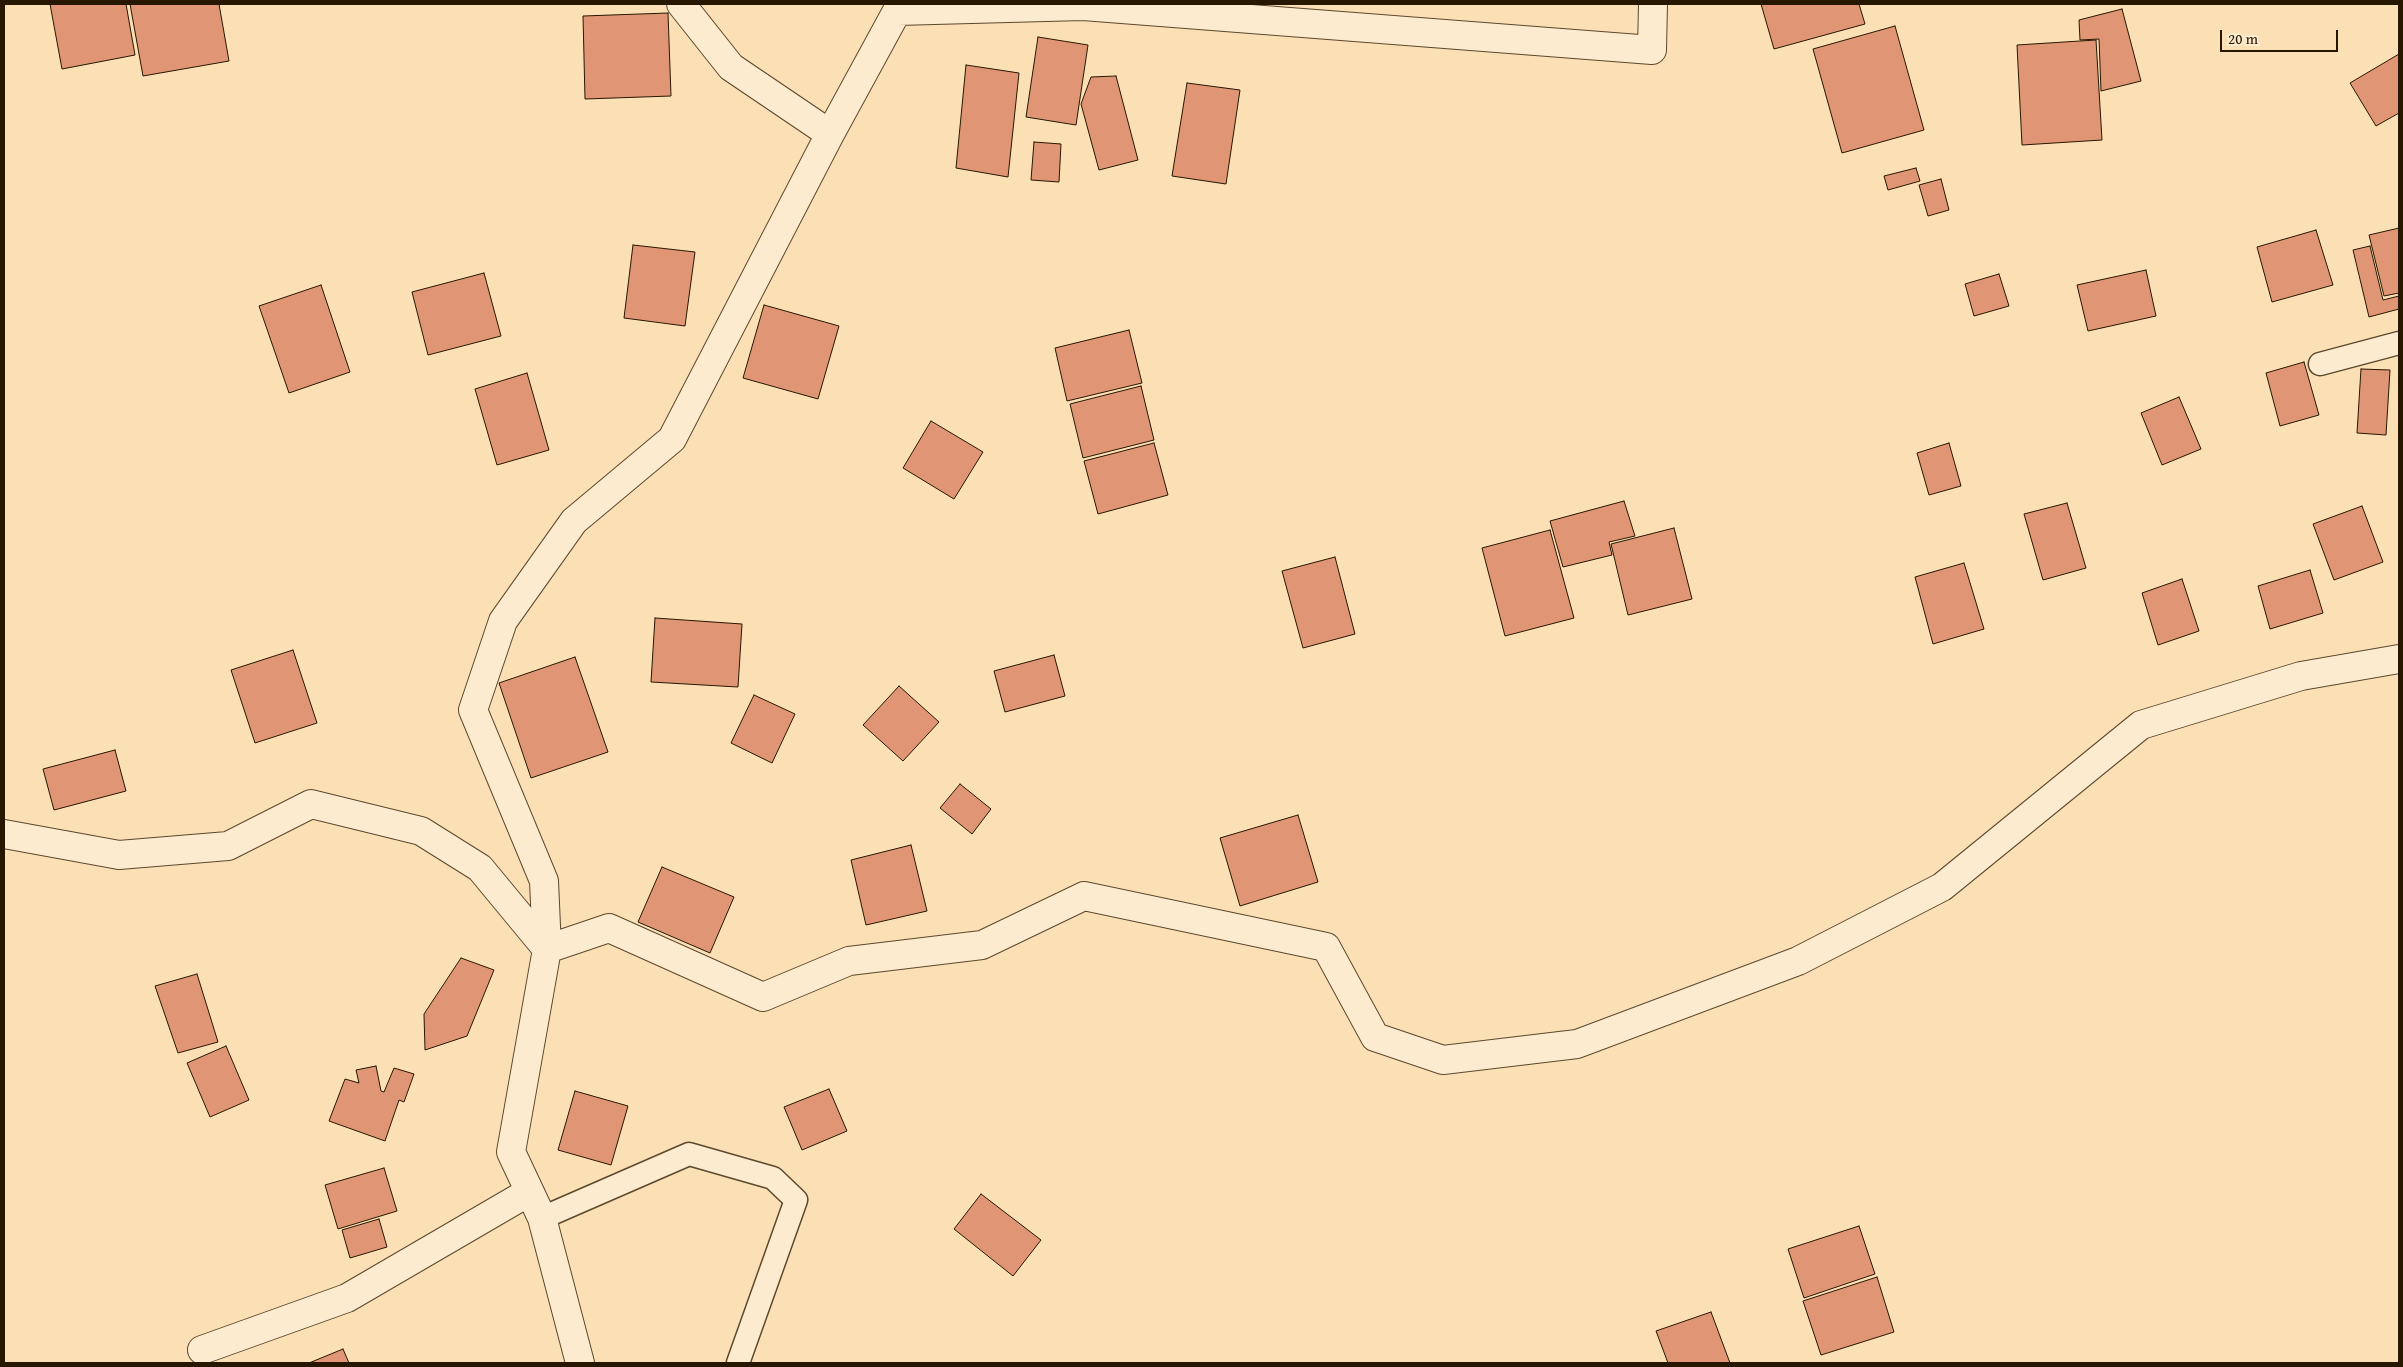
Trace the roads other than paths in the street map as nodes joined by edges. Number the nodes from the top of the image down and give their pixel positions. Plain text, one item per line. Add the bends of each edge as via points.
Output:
1 (681, 4) edge
2 (1653, 4) edge
3 (1084, 5) edge
4 (830, 134) junction
5 (2399, 343) edge
6 (2320, 364) dead end
7 (2399, 659) edge
8 (4, 834) edge
9 (547, 949) junction
10 (529, 1192) junction
11 (542, 1218) junction
12 (202, 1350) dead end
13 (580, 1363) edge
14 (738, 1363) edge

1 - 4 street via 731,67
2 - 3 street via 1652,50
3 - 4 street via 897,11
4 - 9 street via 672,439 574,521 503,621 473,710 544,881
5 - 6 lane
7 - 9 street via 2301,676 2140,725 1942,887 1798,961 1577,1044 1443,1060 1375,1036 1326,947 1084,896 982,945 849,961 764,997 609,928
8 - 9 street via 119,855 228,846 311,804 421,831 480,868
9 - 10 street via 511,1152
10 - 11 street
10 - 12 street via 347,1298
11 - 13 street
11 - 14 lane via 689,1154 773,1178 796,1200

